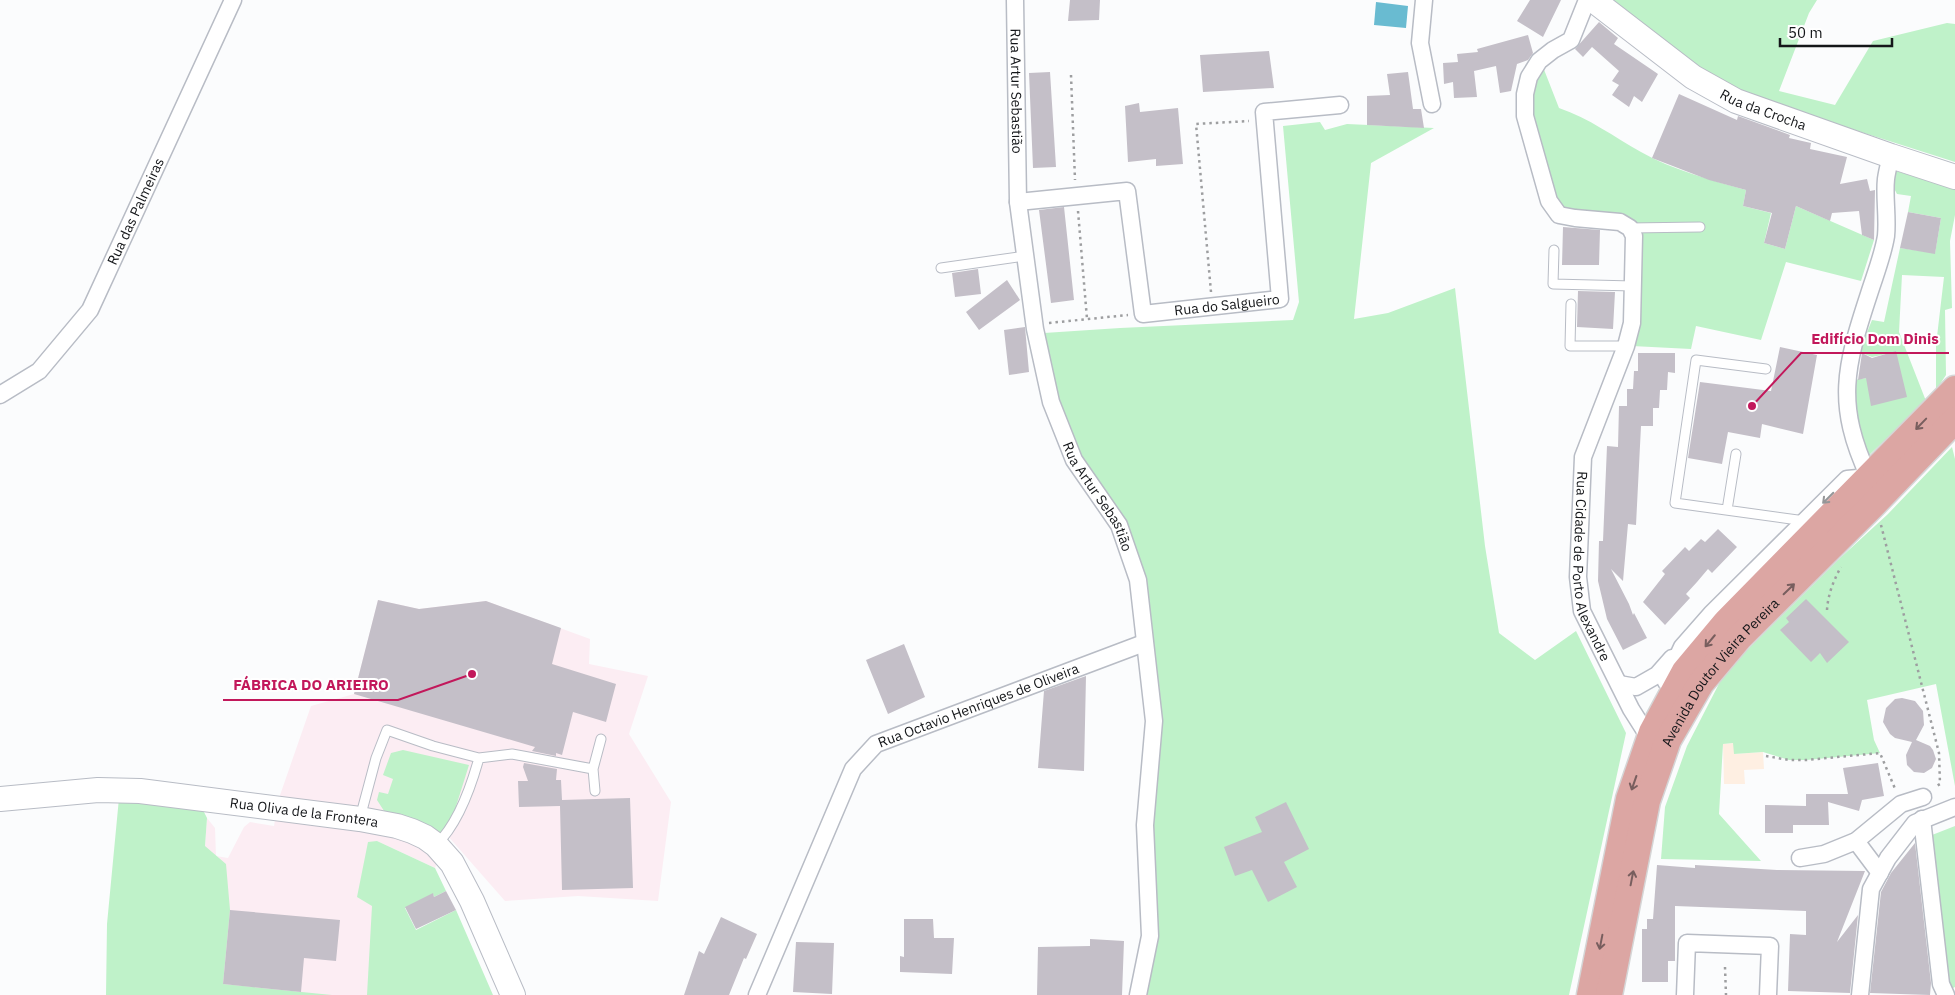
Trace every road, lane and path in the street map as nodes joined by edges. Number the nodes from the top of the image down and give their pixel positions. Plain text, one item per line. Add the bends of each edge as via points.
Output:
1 (233, 0) edge
2 (1015, 0) edge
3 (1424, 0) edge
4 (1586, 0) edge
5 (1593, 0) edge
6 (1070, 75) dead end
7 (1432, 104) dead end
8 (1340, 105) dead end
9 (1265, 120) junction
10 (1891, 156) junction
11 (1955, 177) edge
12 (1076, 196) junction
13 (1018, 202) junction
14 (1700, 227) dead end
15 (1630, 228) junction
16 (1554, 250) dead end
17 (1025, 256) junction
18 (941, 268) dead end
19 (1633, 286) junction
20 (1211, 296) dead end
21 (1571, 304) dead end
22 (1143, 314) junction
23 (1087, 319) junction
24 (1035, 324) junction
25 (1626, 346) junction
26 (1766, 368) dead end
27 (1955, 389) edge
28 (0, 395) edge
29 (1955, 420) edge
30 (1736, 454) dead end
31 (1869, 477) junction
32 (1727, 510) junction
33 (1805, 521) junction
34 (1881, 524) dead end
35 (1144, 643) junction
36 (1682, 648) junction
37 (1619, 684) junction
38 (601, 739) dead end
39 (1650, 739) junction
40 (1766, 756) dead end
41 (479, 758) junction
42 (594, 768) junction
43 (595, 791) dead end
44 (1923, 797) joint
45 (0, 799) edge
46 (1901, 804) junction
47 (1955, 807) edge
48 (360, 819) junction
49 (1922, 819) junction
50 (1856, 841) junction
51 (436, 845) junction
52 (1800, 858) dead end
53 (1880, 873) junction
54 (1726, 967) dead end
55 (513, 995) edge
56 (757, 995) edge
57 (1138, 995) edge
58 (1590, 995) edge
59 (1609, 995) edge
60 (1685, 995) edge
61 (1726, 995) edge
62 (1768, 995) edge
63 (1860, 995) edge
64 (1946, 995) edge

1 - 28 street, Rua das Palmeiras via 90,310 39,370
2 - 13 street, Rua Artur Sebastião
3 - 7 street via 1420,43
4 - 15 street via 1571,40 1539,61 1529,77 1525,94 1526,116 1549,201 1559,215 1620,222
5 - 10 main road, Rua da Crocha via 1693,77 1736,101
6 - 12 path
8 - 9 street via 1264,112
9 - 20 path via 1196,124
9 - 22 street, Rua do Salgueiro via 1280,299
10 - 11 main road, Rua da Crocha
10 - 31 street via 1886,180 1886,236 1853,343 1846,392 1848,418 1856,449
12 - 13 street
12 - 22 street via 1127,191
12 - 23 path
13 - 17 street, Rua Artur Sebastião
14 - 15 lane
15 - 19 street, Rua Cidade de Porto Alexandre via 1634,236
16 - 19 lane via 1553,284
17 - 18 lane
17 - 24 street, Rua Artur Sebastião
19 - 25 street, Rua Cidade de Porto Alexandre via 1632,323
21 - 25 lane via 1570,346
22 - 23 path
23 - 24 path
24 - 35 street, Rua Artur Sebastião via 1051,402 1074,460 1119,525 1138,580
25 - 37 street, Rua Cidade de Porto Alexandre via 1583,457 1578,577 1582,611
26 - 32 lane via 1696,360 1675,504
27 -> 31 main road, Avenida Doutor Vieira Pereira
59 -> 29 main road, Avenida Doutor Vieira Pereira via 1647,801 1668,740 1701,683 1739,638
30 - 32 lane
31 -> 33 street, Avenida Doutor Vieira Pereira via 1847,479
31 -> 39 main road, Avenida Doutor Vieira Pereira via 1726,622 1685,672
32 - 33 lane
33 - 36 street, Avenida Doutor Vieira Pereira via 1747,577
34 - 44 path via 1939,753 1940,784
35 - 56 street, Rua Octavio Henriques de Oliveira via 876,744 853,769
35 - 57 street, Rua Artur Sebastião via 1154,721 1145,825 1150,936
36 - 37 street via 1657,675 1636,687
36 - 39 street, Avenida Doutor Vieira Pereira via 1653,711
37 - 39 street, Rua Cidade de Porto Alexandre
38 - 42 lane
39 -> 58 main road, Avenida Doutor Vieira Pereira via 1629,798
40 - 46 path via 1806,760 1880,753
41 - 42 lane via 512,754
41 - 48 lane via 387,730
41 - 51 lane via 473,780 447,834
42 - 43 lane
44 - 46 street
45 - 48 main road, Rua Oliva de la Frontera via 98,790 140,791
46 - 50 street
47 - 49 street
48 - 51 main road, Rua Oliva de la Frontera via 404,828
49 - 53 street via 1899,843
49 - 64 street via 1941,984
50 - 52 street via 1824,854
50 - 53 street
51 - 55 main road, Rua Oliva de la Frontera via 462,879
53 - 63 street via 1871,889
54 - 61 path
60 - 62 street via 1687,943 1770,946

